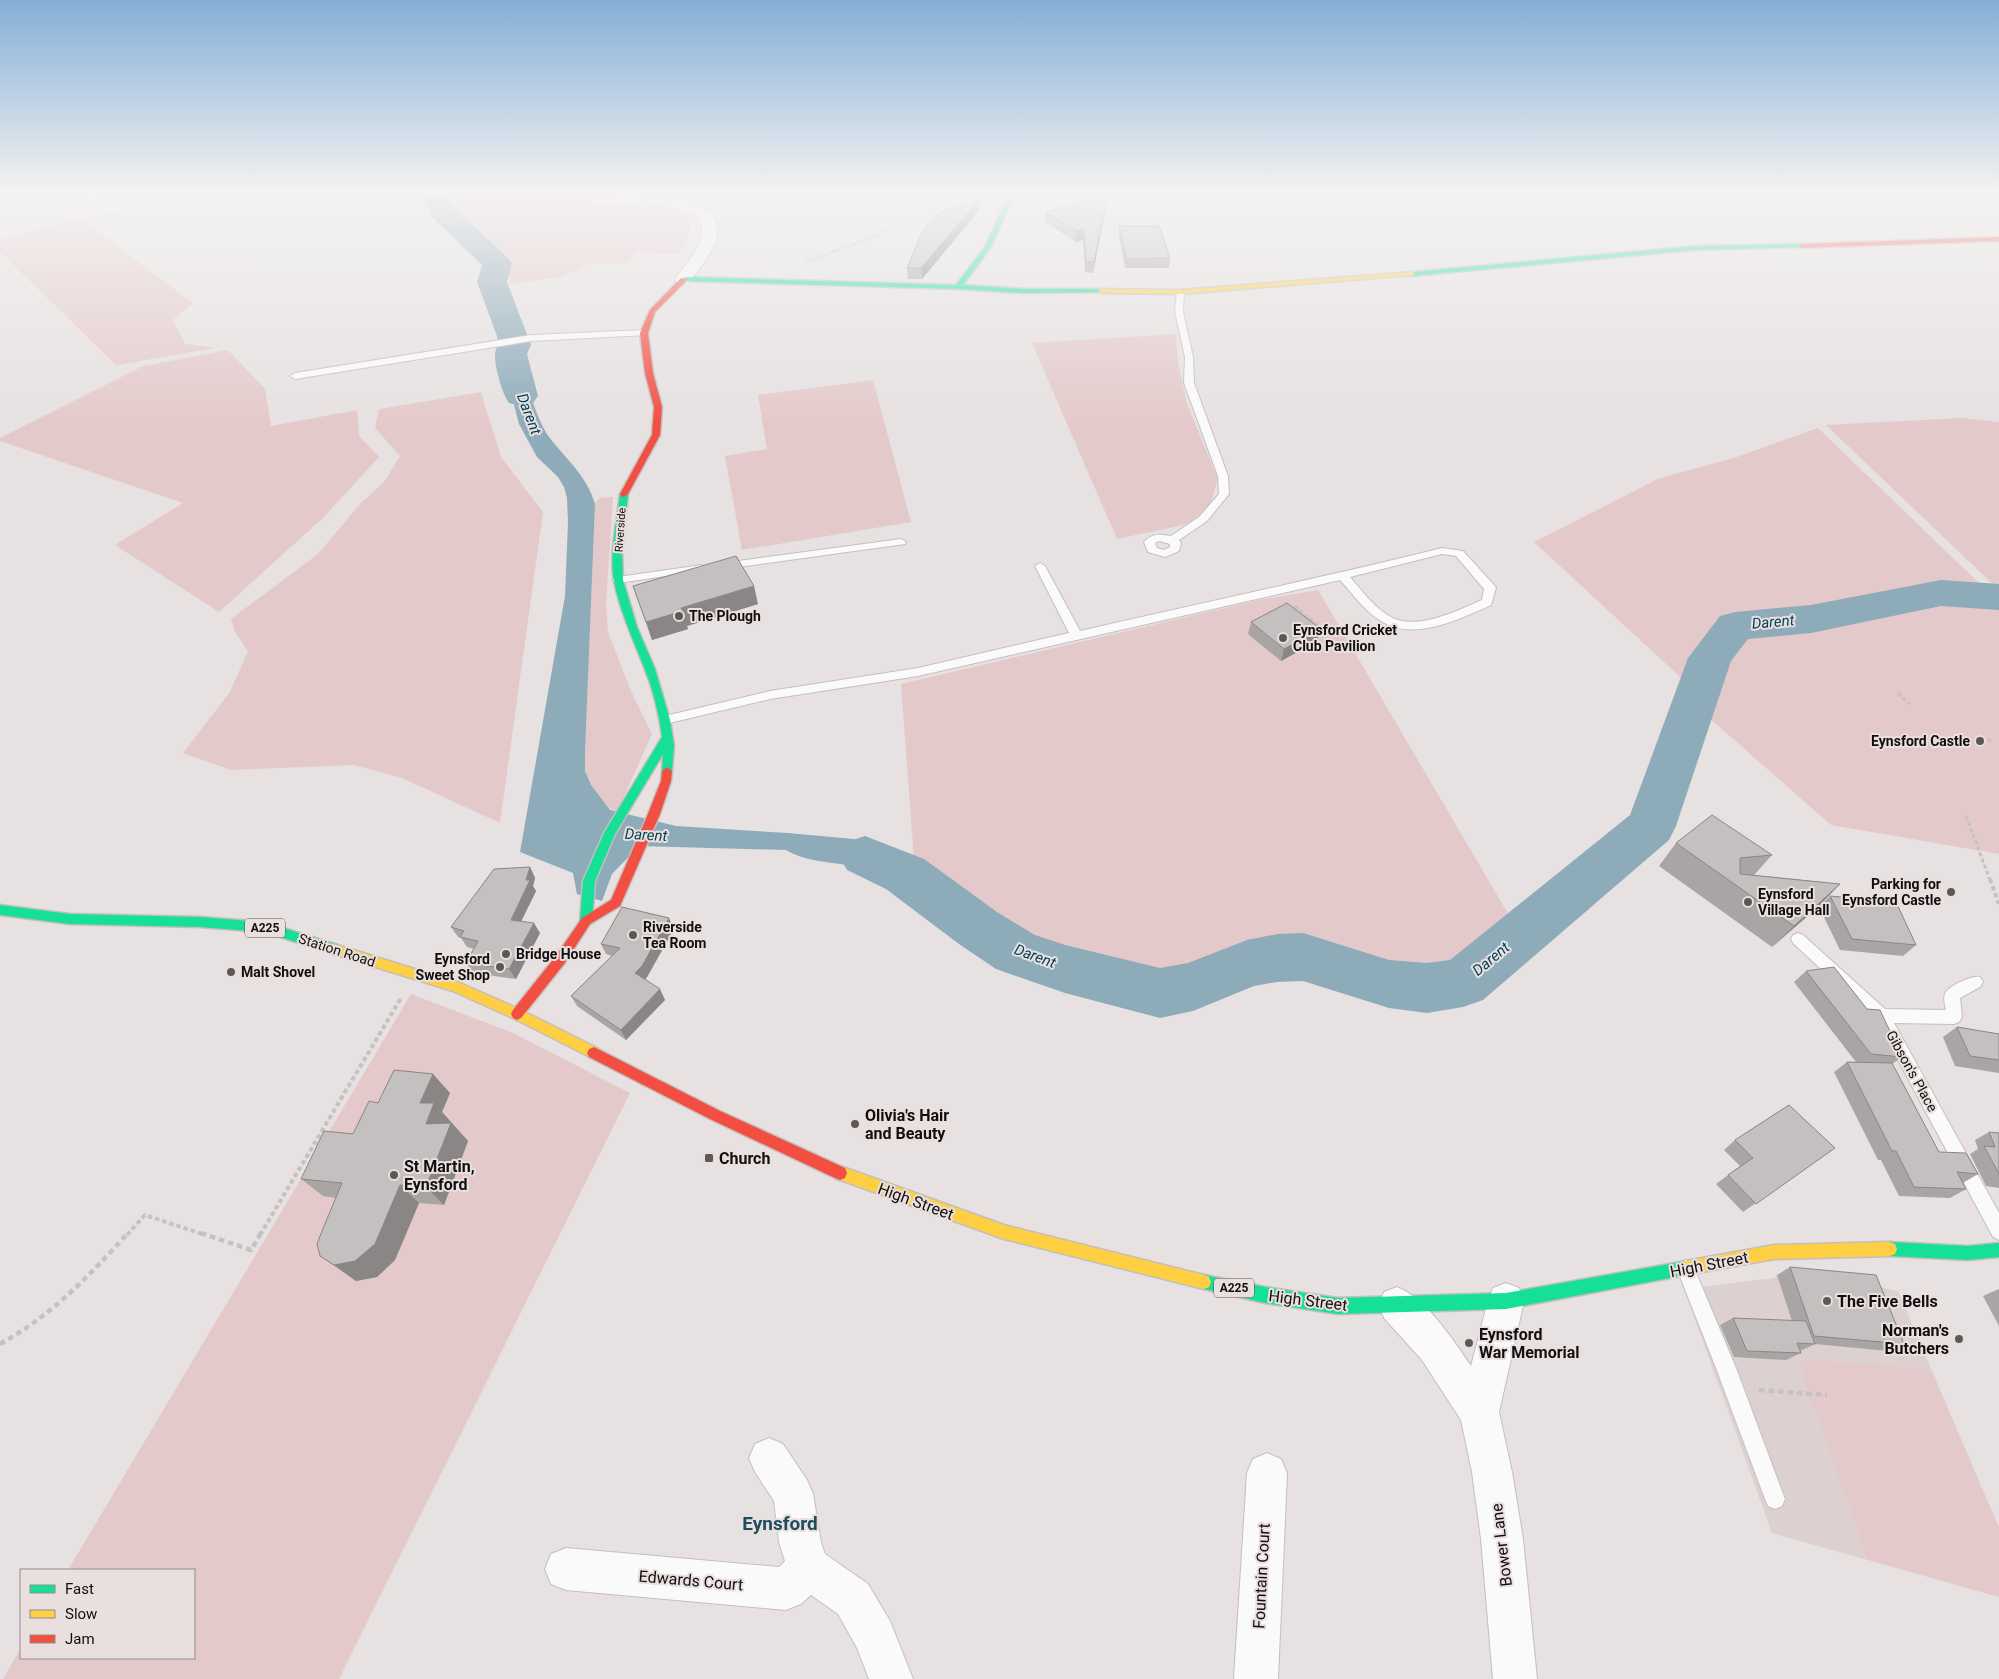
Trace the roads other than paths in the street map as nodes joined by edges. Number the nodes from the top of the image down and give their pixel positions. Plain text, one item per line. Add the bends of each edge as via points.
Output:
1 (690, 269) edge
2 (971, 269) edge
3 (1480, 269) edge
4 (683, 279) junction
5 (958, 287) junction
6 (1180, 292) junction
7 (644, 333) junction
8 (296, 376) dead end
9 (1173, 540) dead end
10 (901, 542) dead end
11 (1040, 566) dead end
12 (1343, 576) junction
13 (618, 580) junction
14 (1076, 636) junction
15 (665, 720) junction
16 (668, 738) junction
17 (0, 910) edge
18 (586, 921) junction
19 (1798, 939) edge
20 (1975, 982) dead end
21 (517, 1014) junction
22 (1882, 1016) junction
23 (1999, 1231) edge
24 (1999, 1250) edge
25 (1686, 1269) junction
26 (1506, 1301) junction
27 (1397, 1305) junction
28 (1479, 1412) junction
29 (769, 1458) dead end
30 (1267, 1473) dead end
31 (1775, 1499) dead end
32 (809, 1568) junction
33 (566, 1569) dead end
34 (891, 1679) edge
35 (1256, 1679) edge
36 (1515, 1679) edge

1 - 4 street
2 - 5 street
3 - 6 street
4 - 5 street
4 - 7 street, Riverside via 652,311
5 - 6 street via 1024,291
6 - 9 lane via 1180,312 1189,357 1189,383 1223,476 1224,494 1203,519
7 - 8 lane via 530,338
7 - 13 street, Riverside via 649,373 658,407 656,436 622,497
10 - 13 lane
11 - 14 lane
12 - 12 lane via 1387,620 1405,626 1438,621 1487,602 1490,588 1459,553 1442,551
12 - 14 lane
13 - 15 street, Riverside
14 - 15 lane via 918,672 770,695
15 - 16 street, Riverside
16 - 18 street, Riverside via 610,833 589,881
16 - 18 street, Riverside via 666,781 616,903
17 - 21 street, Station Road / A225 via 70,919 264,927 456,987
18 - 21 street, Riverside
19 - 22 lane
20 - 22 lane, Gibson's Place via 1952,995 1954,1017
21 - 27 street, High Street / A225 via 715,1115 845,1175 1004,1232 1265,1295 1338,1306
22 - 23 lane, Gibson's Place
24 - 25 street, High Street / A225 via 1968,1253 1893,1249 1774,1252
25 - 26 street, High Street / A225
25 - 31 lane
26 - 27 street, High Street / A225
26 - 28 street, Bower Lane
27 - 28 street, Bower Lane via 1435,1347
28 - 36 street, Bower Lane via 1502,1539
29 - 32 street via 793,1494 800,1542
30 - 35 street, Fountain Court
32 - 33 street, Edwards Court via 786,1589
32 - 34 street via 853,1599 875,1636

